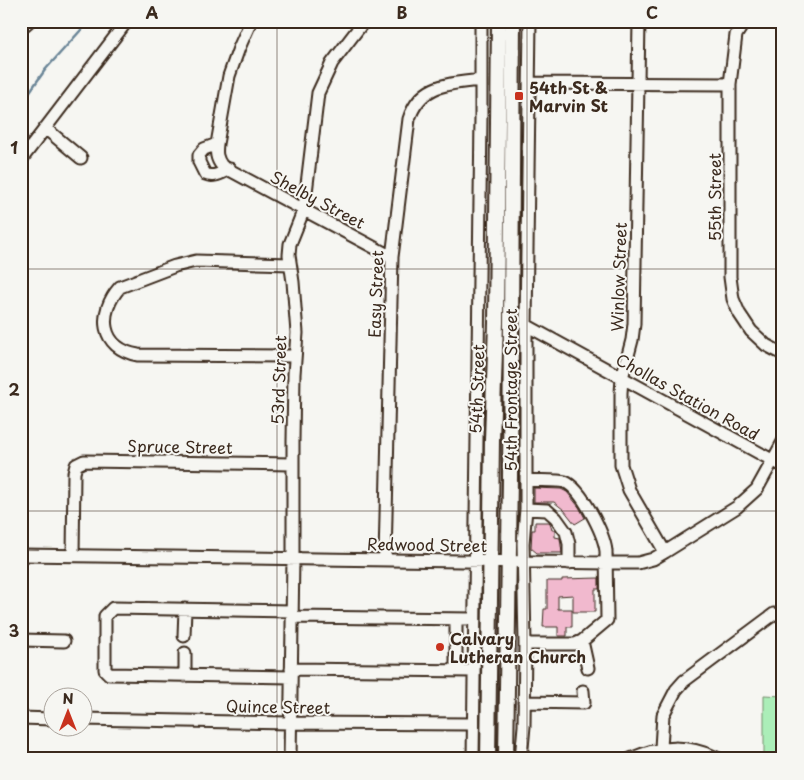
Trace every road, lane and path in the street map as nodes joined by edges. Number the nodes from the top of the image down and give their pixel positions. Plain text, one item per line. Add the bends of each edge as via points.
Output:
1 (29, 21) edge
2 (127, 21) edge
3 (251, 21) edge
4 (366, 21) edge
5 (481, 21) edge
6 (499, 21) edge
7 (513, 21) edge
8 (530, 21) edge
9 (639, 21) edge
10 (745, 21) edge
11 (21, 28) edge
12 (481, 80) junction
13 (529, 82) junction
14 (638, 84) junction
15 (730, 84) junction
16 (45, 128) junction
17 (217, 144) junction
18 (81, 158) dead end
19 (21, 160) edge
20 (230, 170) junction
21 (304, 209) junction
22 (392, 257) junction
23 (290, 264) junction
24 (526, 325) junction
25 (783, 354) edge
26 (294, 356) junction
27 (622, 378) junction
28 (783, 442) edge
29 (778, 463) edge
30 (292, 464) junction
31 (526, 480) junction
32 (526, 509) junction
33 (665, 552) junction
34 (21, 555) edge
35 (73, 556) junction
36 (293, 558) junction
37 (385, 559) junction
38 (475, 561) junction
39 (491, 561) junction
40 (509, 561) junction
41 (524, 561) junction
42 (570, 563) junction
43 (607, 563) junction
44 (184, 609) junction
45 (292, 614) junction
46 (774, 614) dead end
47 (456, 619) junction
48 (474, 619) junction
49 (184, 636) dead end
50 (21, 640) edge
51 (64, 641) dead end
52 (582, 641) junction
53 (525, 644) junction
54 (185, 653) dead end
55 (588, 668) dead end
56 (456, 671) junction
57 (473, 672) junction
58 (291, 673) junction
59 (184, 676) junction
60 (584, 691) dead end
61 (524, 702) junction
62 (21, 718) edge
63 (42, 719) edge
64 (92, 719) edge
65 (290, 723) junction
66 (473, 724) junction
67 (661, 748) junction
68 (290, 759) edge
69 (473, 759) edge
70 (488, 759) edge
71 (506, 759) edge
72 (522, 759) edge
73 (630, 759) edge
74 (719, 759) edge

1 - 11 street
2 - 16 street
3 - 17 street via 229,76
4 - 21 street, 53rd Street via 332,63 318,93
5 - 12 street, 54th Frontage Street
6 - 39 main road, 54th Street
7 - 40 main road, 54th Street
8 - 13 street, 54th Frontage Street
9 - 14 street, Winlow Street
10 - 15 street, 55th Street via 736,36
12 - 22 street, Easy Street via 428,91 411,112
12 - 38 street, 54th Frontage Street
13 - 14 street
13 - 24 street, 54th Frontage Street
14 - 15 street
14 - 27 street, Winlow Street via 634,324
15 - 25 street, 55th Street via 732,299 751,331
16 - 18 street
16 - 19 street
17 - 20 street via 218,160
17 - 20 street via 204,149 199,155 204,174 214,176
20 - 21 street, Shelby Street
21 - 22 street, Shelby Street
21 - 23 street, 53rd Street via 290,244
22 - 37 street, Easy Street
23 - 26 street, 53rd Street via 297,333
23 - 26 street via 196,261 176,266 120,287 108,305 105,324 117,346 138,355
24 - 27 street, Chollas Station Road
24 - 31 street, 54th Frontage Street
26 - 30 street, 53rd Street
27 - 29 street, Chollas Station Road
27 - 33 street, Winlow Street via 621,465 629,490
28 - 29 street, Redwood Street
29 - 33 street, Redwood Street via 737,507
30 - 35 street, Spruce Street via 84,461 76,465 74,473
30 - 36 street, 53rd Street
31 - 32 street, 54th Frontage Street
31 - 43 street via 565,482 578,492 599,528
32 - 41 street, 54th Frontage Street
32 - 42 street via 547,510 556,518 566,532
33 - 43 street, Redwood Street via 638,563
34 - 35 street, Redwood Street
35 - 36 street, Redwood Street
36 - 37 street, Redwood Street
36 - 45 street, 53rd Street
37 - 38 street, Redwood Street
38 - 39 street, Redwood Street
38 - 48 street, 54th Frontage Street
39 - 40 street, Redwood Street
39 - 70 main road, 54th Street
40 - 41 street, Redwood Street
40 - 71 main road, 54th Street
41 - 42 street, Redwood Street
41 - 53 street, 54th Frontage Street
42 - 43 street, Redwood Street
43 - 52 street via 607,620
44 - 45 street
44 - 49 street
44 - 59 street via 113,608 105,616 105,670 109,674
45 - 47 street
45 - 58 street, 53rd Street
46 - 67 street via 676,690 663,715
47 - 48 street
47 - 56 street
48 - 57 street, 54th Frontage Street
50 - 51 street
52 - 53 street via 575,644
52 - 55 street
53 - 61 street, 54th Frontage Street
54 - 59 street
56 - 57 street
56 - 58 street
57 - 66 street, 54th Frontage Street
58 - 59 street
58 - 65 street, 53rd Street
60 - 61 street via 584,703
61 - 72 street, 54th Frontage Street
62 - 63 street
64 - 65 street, Quince Street
65 - 66 street, Quince Street
65 - 68 street, 53rd Street
66 - 69 street, 54th Frontage Street
67 - 73 street
67 - 74 street via 684,748

